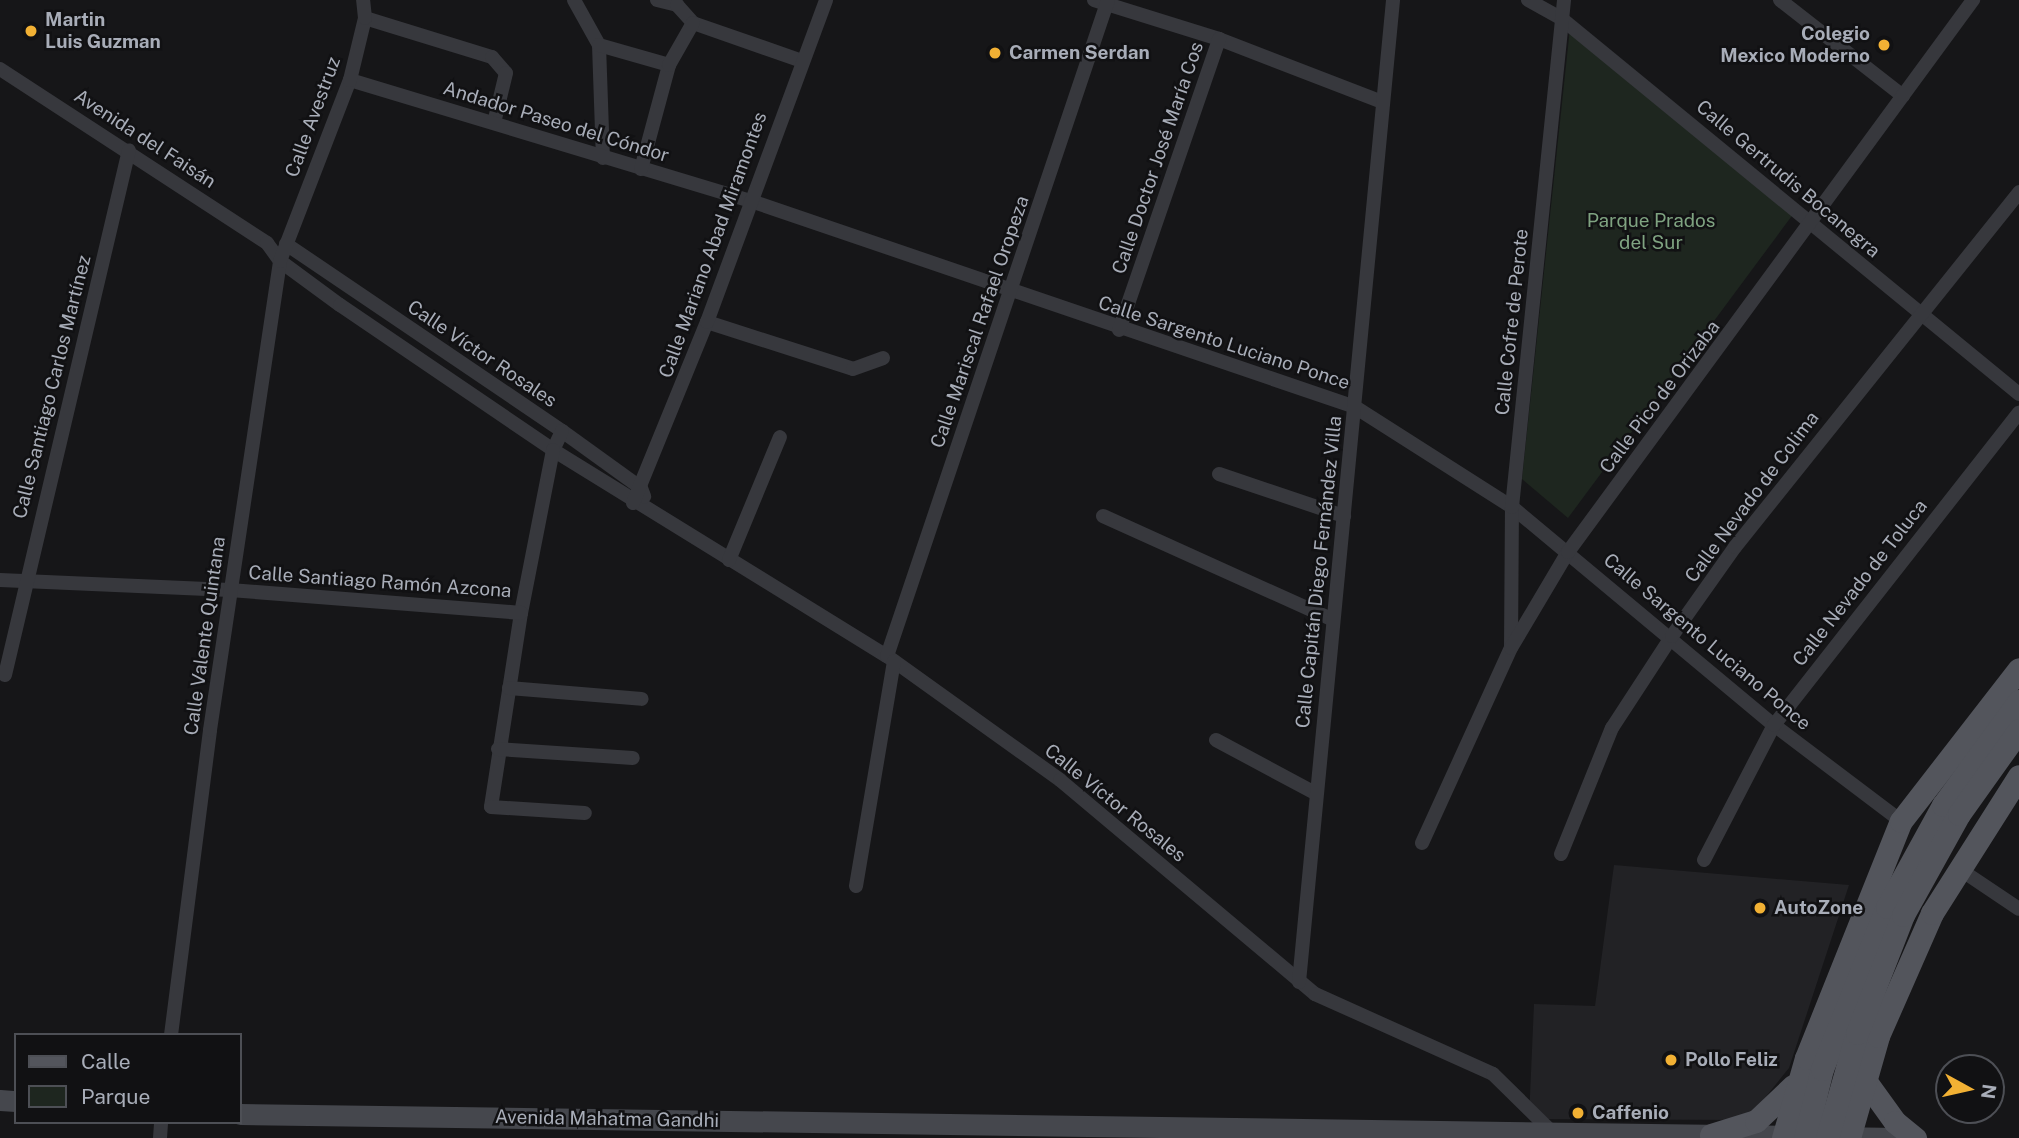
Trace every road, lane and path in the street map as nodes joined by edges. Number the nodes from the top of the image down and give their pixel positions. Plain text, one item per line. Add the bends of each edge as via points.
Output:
1 (363, 0) edge
2 (574, 0) edge
3 (657, 0) edge
4 (826, 0) edge
5 (1393, 0) edge
6 (1528, 0) edge
7 (1564, 0) edge
8 (1780, 0) edge
9 (1973, 0) edge
10 (1103, 1) edge
11 (365, 18) junction
12 (1562, 19) junction
13 (693, 23) junction
14 (1219, 39) junction
15 (599, 45) junction
16 (802, 61) junction
17 (669, 65) junction
18 (0, 69) edge
19 (350, 80) junction
20 (1903, 96) junction
21 (1382, 102) junction
22 (494, 123) junction
23 (129, 150) junction
24 (603, 158) junction
25 (641, 169) junction
26 (2019, 192) edge
27 (751, 201) junction
28 (1813, 224) junction
29 (267, 243) junction
30 (286, 244) junction
31 (280, 261) junction
32 (1011, 292) junction
33 (1919, 314) junction
34 (707, 322) junction
35 (1119, 330) junction
36 (883, 358) dead end
37 (2019, 394) edge
38 (1355, 407) junction
39 (2019, 412) edge
40 (562, 431) junction
41 (780, 437) dead end
42 (553, 450) junction
43 (1219, 474) dead end
44 (641, 488) junction
45 (640, 503) junction
46 (1512, 507) junction
47 (1104, 516) dead end
48 (1344, 516) junction
49 (1569, 552) junction
50 (729, 560) junction
51 (0, 580) edge
52 (25, 582) junction
53 (230, 590) junction
54 (521, 613) junction
55 (1333, 620) junction
56 (1672, 636) junction
57 (1511, 648) junction
58 (890, 658) junction
59 (2019, 669) edge
60 (5, 675) dead end
61 (509, 688) junction
62 (642, 699) dead end
63 (2019, 701) edge
64 (1774, 724) junction
65 (2019, 730) edge
66 (1216, 740) dead end
67 (498, 749) junction
68 (633, 758) dead end
69 (2019, 776) edge
70 (1315, 793) junction
71 (585, 813) dead end
72 (1901, 821) junction
73 (1422, 843) dead end
74 (1561, 854) dead end
75 (1704, 860) dead end
76 (1958, 868) junction
77 (856, 886) dead end
78 (2019, 909) edge
79 (1299, 982) junction
80 (172, 1033) edge
81 (1806, 1058) junction
82 (1864, 1079) junction
83 (1796, 1090) junction
84 (1857, 1107) junction
85 (242, 1114) edge
86 (1552, 1132) junction
87 (1711, 1135) junction
88 (1791, 1137) edge
89 (1842, 1138) edge
90 (1897, 1138) edge
91 (1915, 1138) edge

1 - 11 street, Calle Avestruz
2 - 15 street
3 - 13 street via 677,5
4 - 16 street, Calle Mariano Abad Miramontes
5 - 21 street, Calle Capitán Diego Fernández Villa
6 - 12 street, Calle Gertrudis Bocanegra
7 - 12 street, Calle Cofre de Perote
8 - 20 street
9 - 20 street, Calle Pico de Orizaba
10 - 14 street
10 - 32 street, Calle Mariscal Rafael Oropeza
11 - 19 street, Calle Avestruz
11 - 22 street via 492,57 506,73
12 - 28 street, Calle Gertrudis Bocanegra
12 - 46 street, Calle Cofre de Perote
13 - 16 street
13 - 17 street
14 - 21 street
14 - 35 street, Calle Doctor José María Cos
15 - 17 street
15 - 24 street
16 - 27 street, Calle Mariano Abad Miramontes
17 - 25 street
18 - 23 street, Avenida del Faisán
19 - 22 street, Andador Paseo del Cóndor
19 - 30 street, Calle Avestruz
20 - 28 street, Calle Pico de Orizaba
21 - 38 street, Calle Capitán Diego Fernández Villa
22 - 24 street, Andador Paseo del Cóndor
23 - 29 street, Avenida del Faisán
23 - 52 street, Calle Santiago Carlos Martínez
24 - 25 street, Andador Paseo del Cóndor
25 - 27 street, Andador Paseo del Cóndor
26 - 33 street, Calle Nevado de Colima
27 - 32 street, Calle Sargento Luciano Ponce
27 - 34 street, Calle Mariano Abad Miramontes
28 - 33 street, Calle Gertrudis Bocanegra
28 - 49 street, Calle Pico de Orizaba
29 - 30 street
29 - 31 street, Avenida del Faisán
30 - 31 street, Calle Valente Quintana
30 - 40 street, Calle Víctor Rosales
31 - 42 street, Calle Víctor Rosales
31 - 53 street, Calle Valente Quintana
32 - 35 street, Calle Sargento Luciano Ponce
32 - 58 street, Calle Mariscal Rafael Oropeza
33 - 37 street, Calle Gertrudis Bocanegra
33 - 56 street, Calle Nevado de Colima via 1735,547
34 - 36 street via 853,369
34 - 44 street, Calle Mariano Abad Miramontes
35 - 38 street, Calle Sargento Luciano Ponce
38 - 46 street, Calle Sargento Luciano Ponce
38 - 48 street, Calle Capitán Diego Fernández Villa
39 - 64 street, Calle Nevado de Toluca
40 - 42 street
40 - 44 street, Calle Víctor Rosales
41 - 50 street
42 - 45 street, Calle Víctor Rosales
42 - 54 street
43 - 48 street
44 - 45 street, Calle Mariano Abad Miramontes
45 - 50 street, Calle Víctor Rosales
46 - 49 street, Calle Sargento Luciano Ponce
46 - 57 street, Calle Cofre de Perote
47 - 55 street
48 - 55 street, Calle Capitán Diego Fernández Villa
49 - 56 street, Calle Sargento Luciano Ponce
49 - 57 street, Calle Pico de Orizaba
50 - 58 street, Calle Víctor Rosales
51 - 52 street, Calle Santiago Ramón Azcona
52 - 53 street, Calle Santiago Ramón Azcona
52 - 60 street, Calle Santiago Carlos Martínez
53 - 54 street, Calle Santiago Ramón Azcona
53 - 80 street, Calle Valente Quintana
54 - 61 street
55 - 70 street, Calle Capitán Diego Fernández Villa
56 - 64 street, Calle Sargento Luciano Ponce
56 - 74 street, Calle Nevado de Colima via 1612,728
57 - 73 street, Calle Pico de Orizaba
58 - 77 street, Calle Mariscal Rafael Oropeza
58 - 79 street, Calle Víctor Rosales via 1060,780
59 - 72 main road
61 - 62 street
61 - 67 street
63 - 88 main road, bridge via 1943,805 1887,907
64 - 72 street, Calle Sargento Luciano Ponce
64 - 75 street, Calle Nevado de Toluca
65 - 89 main road, bridge via 1959,814 1903,915 1857,1033
66 - 70 street
67 - 68 street
67 - 71 street via 491,807
69 - 76 main road
70 - 79 street, Calle Capitán Diego Fernández Villa
72 - 81 main road
76 - 78 street
76 - 82 main road via 1932,913
79 - 86 street, Calle Víctor Rosales via 1315,994 1493,1073
81 - 83 main road
81 - 87 main road via 1792,1088 1769,1112 1742,1128
82 - 84 main road
82 - 91 main road via 1895,1122
83 - 84 main road via 1805,1110 1824,1118
83 - 88 main road
84 - 89 main road
85 - 86 main road, Avenida Mahatma Gandhi
86 - 87 main road, Avenida Mahatma Gandhi
87 - 88 main road, Avenida Mahatma Gandhi
88 - 89 main road, Avenida Mahatma Gandhi
89 - 90 main road, Avenida Mahatma Gandhi

